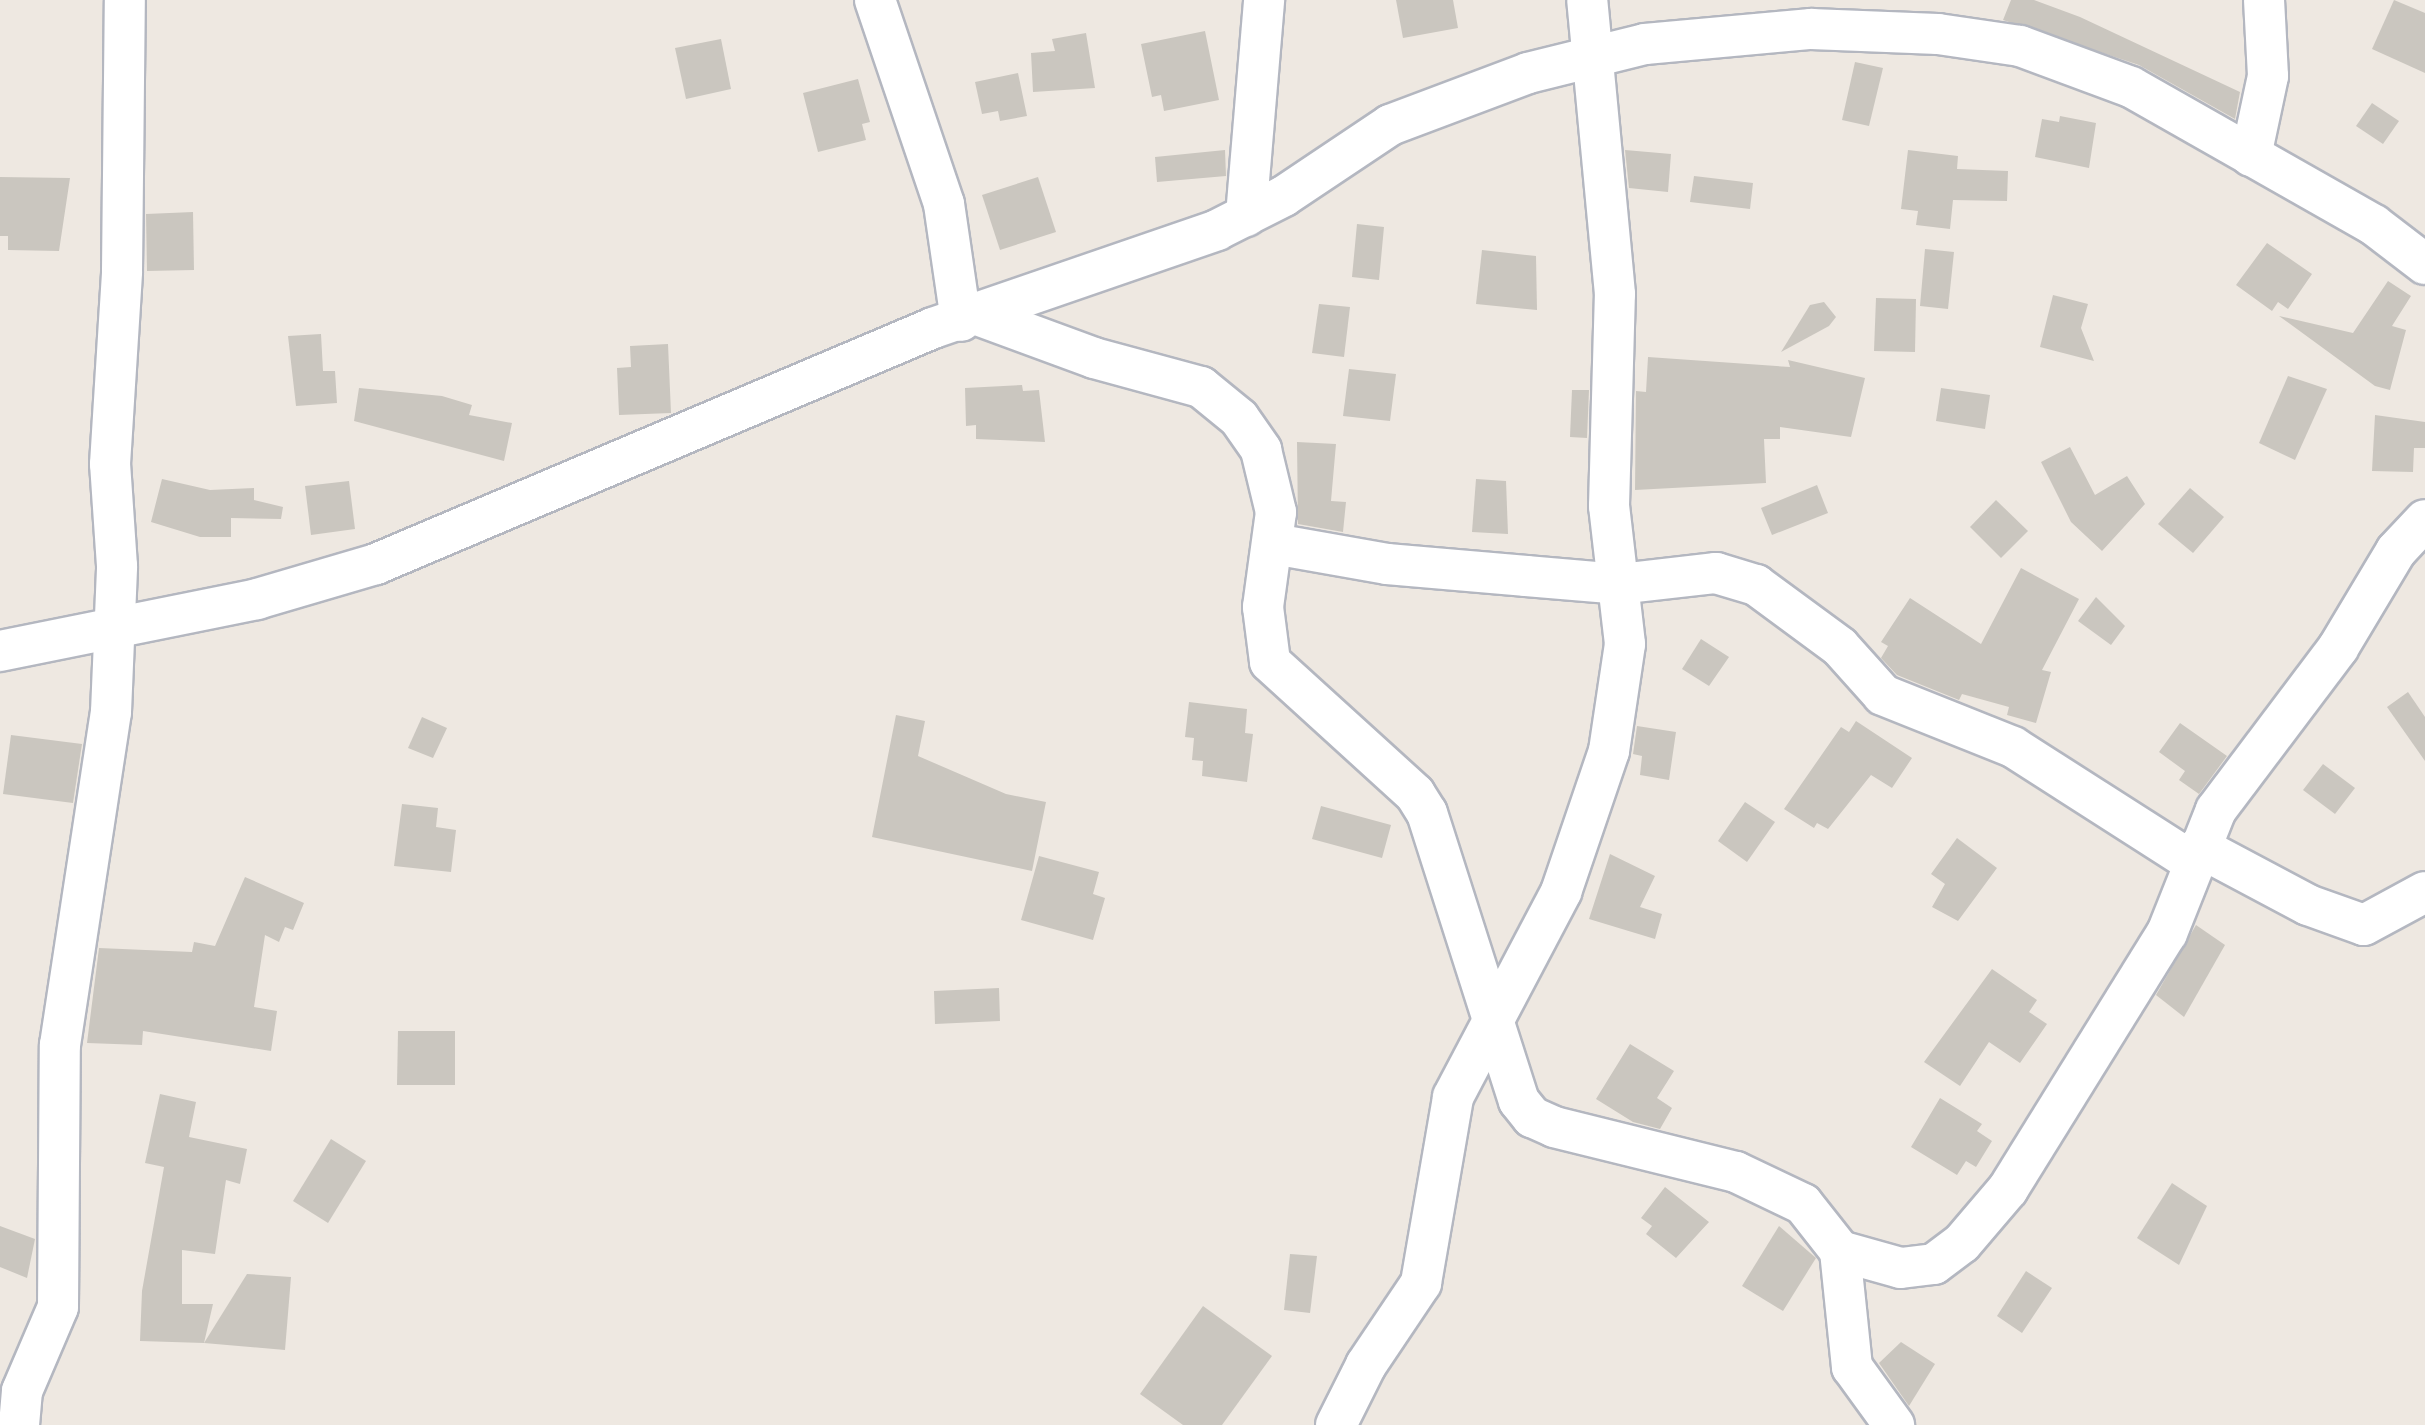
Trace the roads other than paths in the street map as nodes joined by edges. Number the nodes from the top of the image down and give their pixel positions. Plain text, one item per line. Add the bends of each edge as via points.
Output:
1 (125, 0) edge
2 (876, 0) edge
3 (1264, 0) edge
4 (1586, 0) edge
5 (2264, 0) edge
6 (1595, 54) junction
7 (2250, 156) junction
8 (1246, 216) junction
9 (2425, 264) edge
10 (971, 318) junction
11 (2425, 520) edge
12 (1274, 544) junction
13 (1620, 584) junction
14 (116, 626) junction
15 (0, 651) edge
16 (2196, 854) junction
17 (2425, 892) edge
18 (1493, 1012) junction
19 (1840, 1251) junction
20 (19, 1425) edge
21 (1336, 1425) edge
22 (1894, 1425) edge

1 - 14 street via 122,270 110,464
2 - 10 street via 944,204
3 - 8 street
4 - 6 street
5 - 7 street via 2268,76
6 - 7 street via 1715,35 1812,29 1938,34 2020,46 2131,87
6 - 8 street via 1390,125
6 - 13 street via 1615,294 1609,506
7 - 9 street via 2374,226
8 - 10 street
10 - 12 street via 1220,399 1261,450 1276,512
10 - 14 street via 376,564 256,599
11 - 16 street via 2396,550 2338,648 2216,810
12 - 13 street via 1387,564
12 - 18 street via 1262,607 1270,662 1415,794 1440,840
13 - 16 street via 1716,573 1756,584 1828,637 1883,695 2013,747 2074,791
13 - 18 street via 1625,644 1609,751 1561,892
14 - 15 street
14 - 20 street via 111,712 60,1045 58,1307 22,1391
16 - 17 street via 2364,925
16 - 19 street via 2168,932 2142,978 2008,1189 1962,1243 1934,1264 1901,1268
18 - 19 street via 1513,1086 1532,1117 1736,1172 1803,1204
18 - 21 street via 1446,1123 1437,1167 1439,1207 1421,1283
19 - 22 street via 1852,1367

